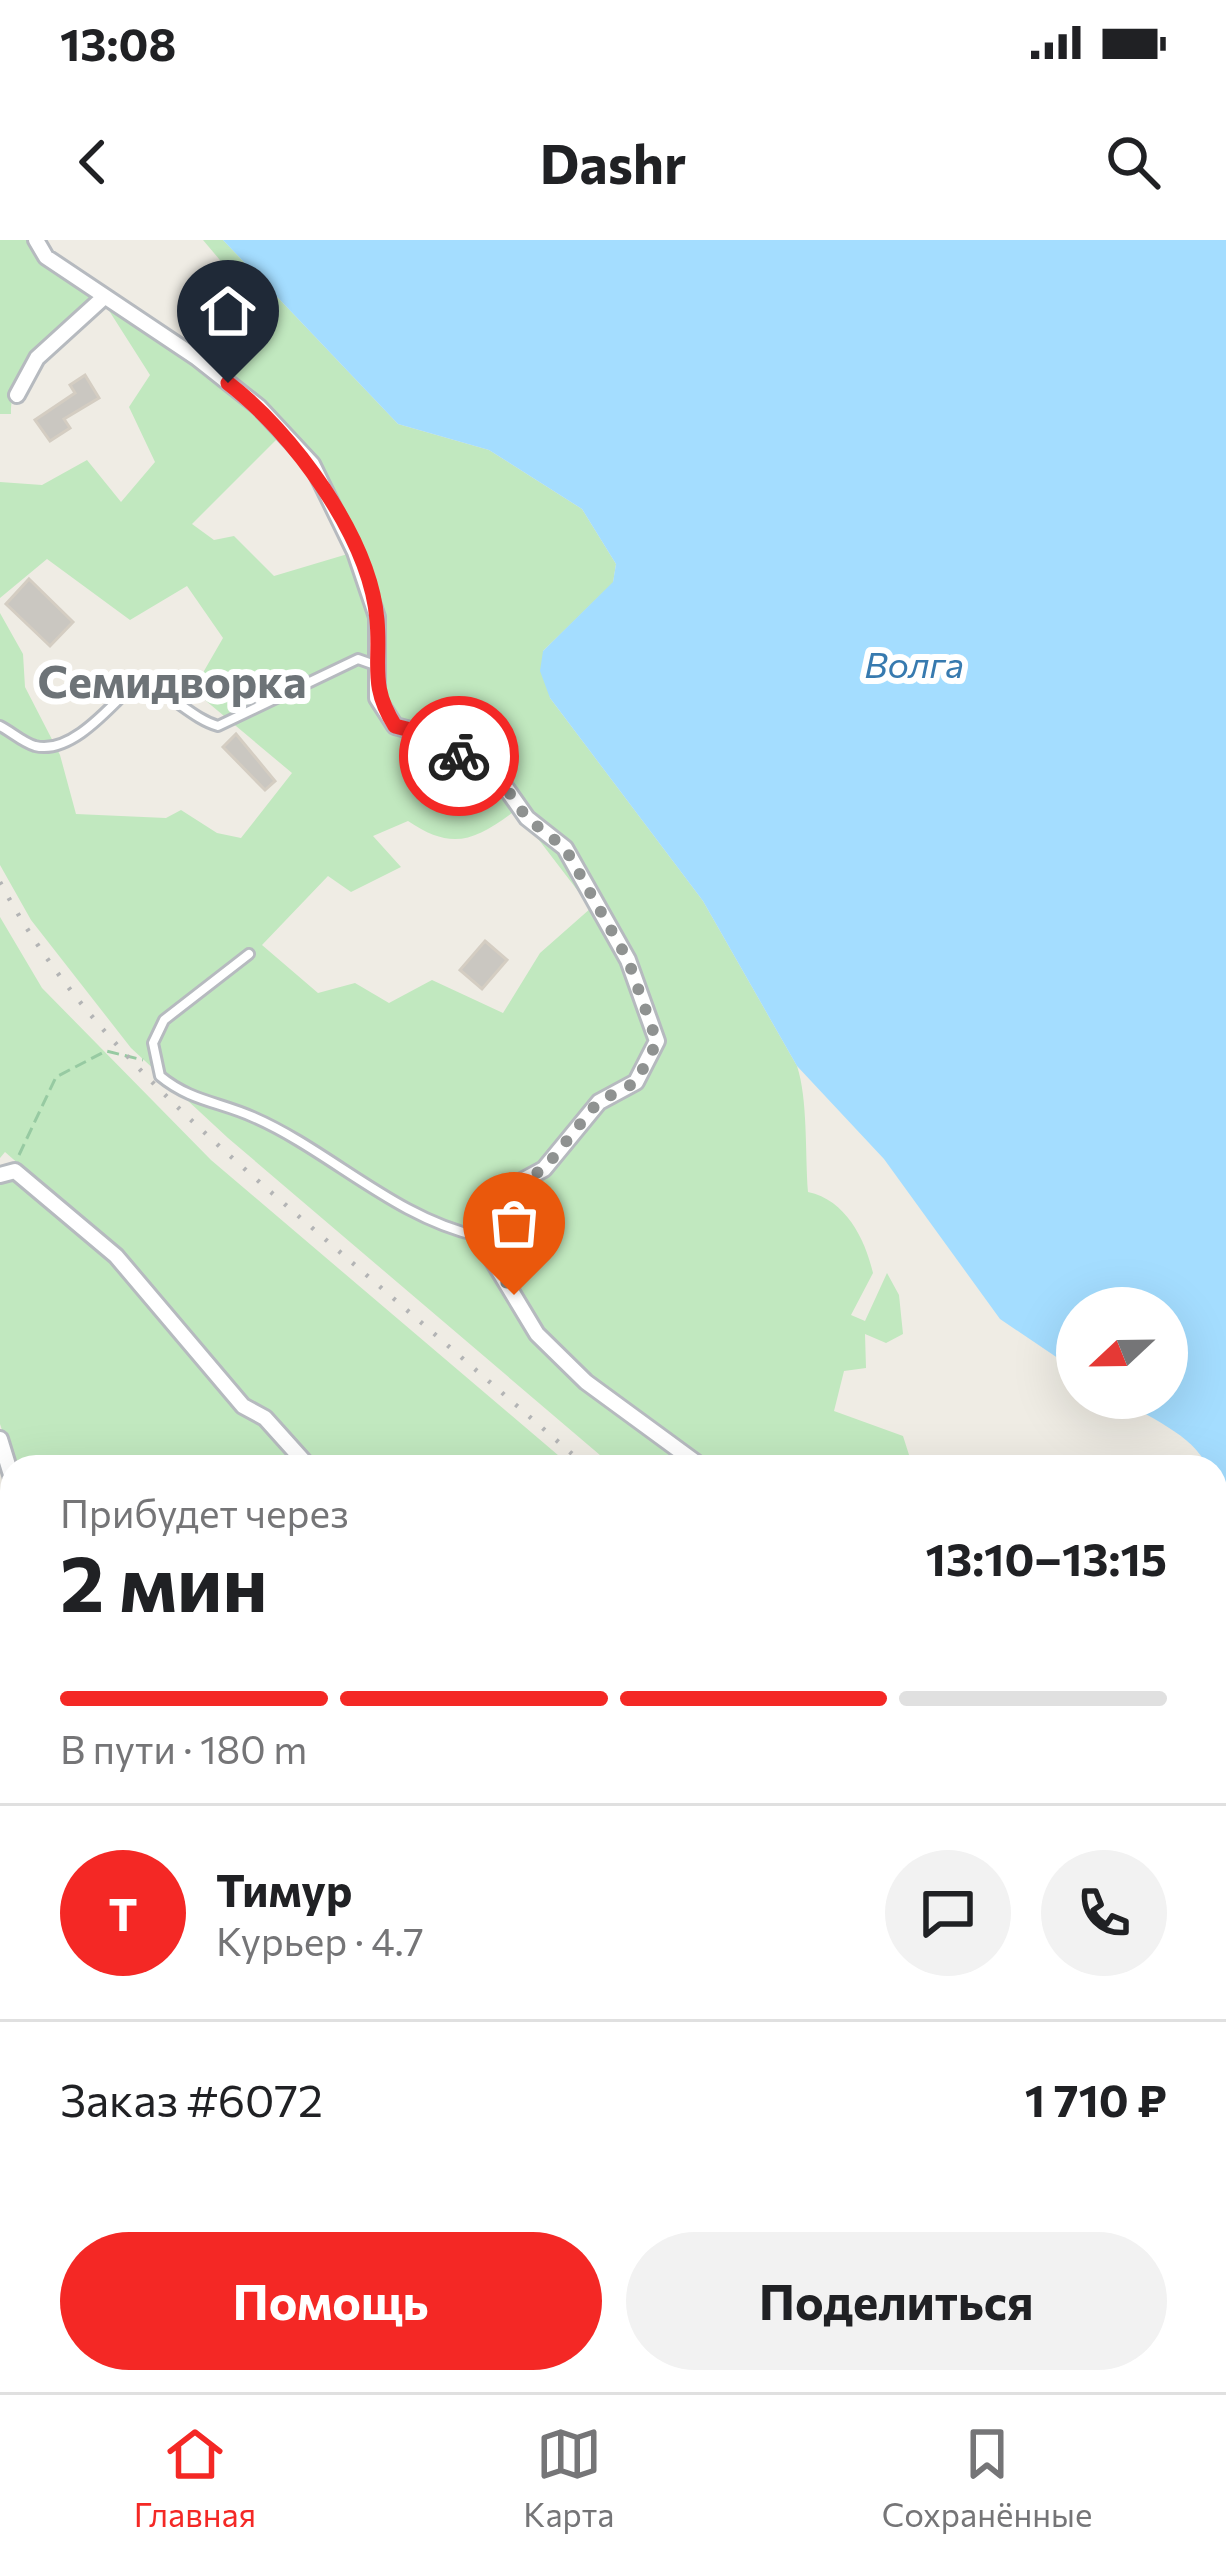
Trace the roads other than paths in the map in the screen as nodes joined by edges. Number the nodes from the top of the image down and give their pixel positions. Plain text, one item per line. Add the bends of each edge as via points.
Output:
1 (36, 240) edge
2 (103, 298) junction
3 (16, 395) dead end
4 (376, 666) junction
5 (0, 726) edge
6 (249, 954) dead end
7 (8, 1173) edge
8 (478, 1236) junction
9 (299, 1455) edge
10 (686, 1455) edge

1 - 2 street via 46,257
2 - 3 street via 37,358
2 - 4 street via 259,407 312,464 377,617
4 - 5 lane via 358,659 218,726 196,720 152,684 134,684 50,748
4 - 8 street via 377,698 395,726 499,778 527,818 565,848 628,960 657,1042 636,1082 598,1102 544,1169 476,1214
6 - 8 lane via 164,1020 153,1043 159,1072 177,1091 250,1115 418,1212
7 - 9 street via 116,1256 243,1406
8 - 10 street via 537,1334 586,1382

